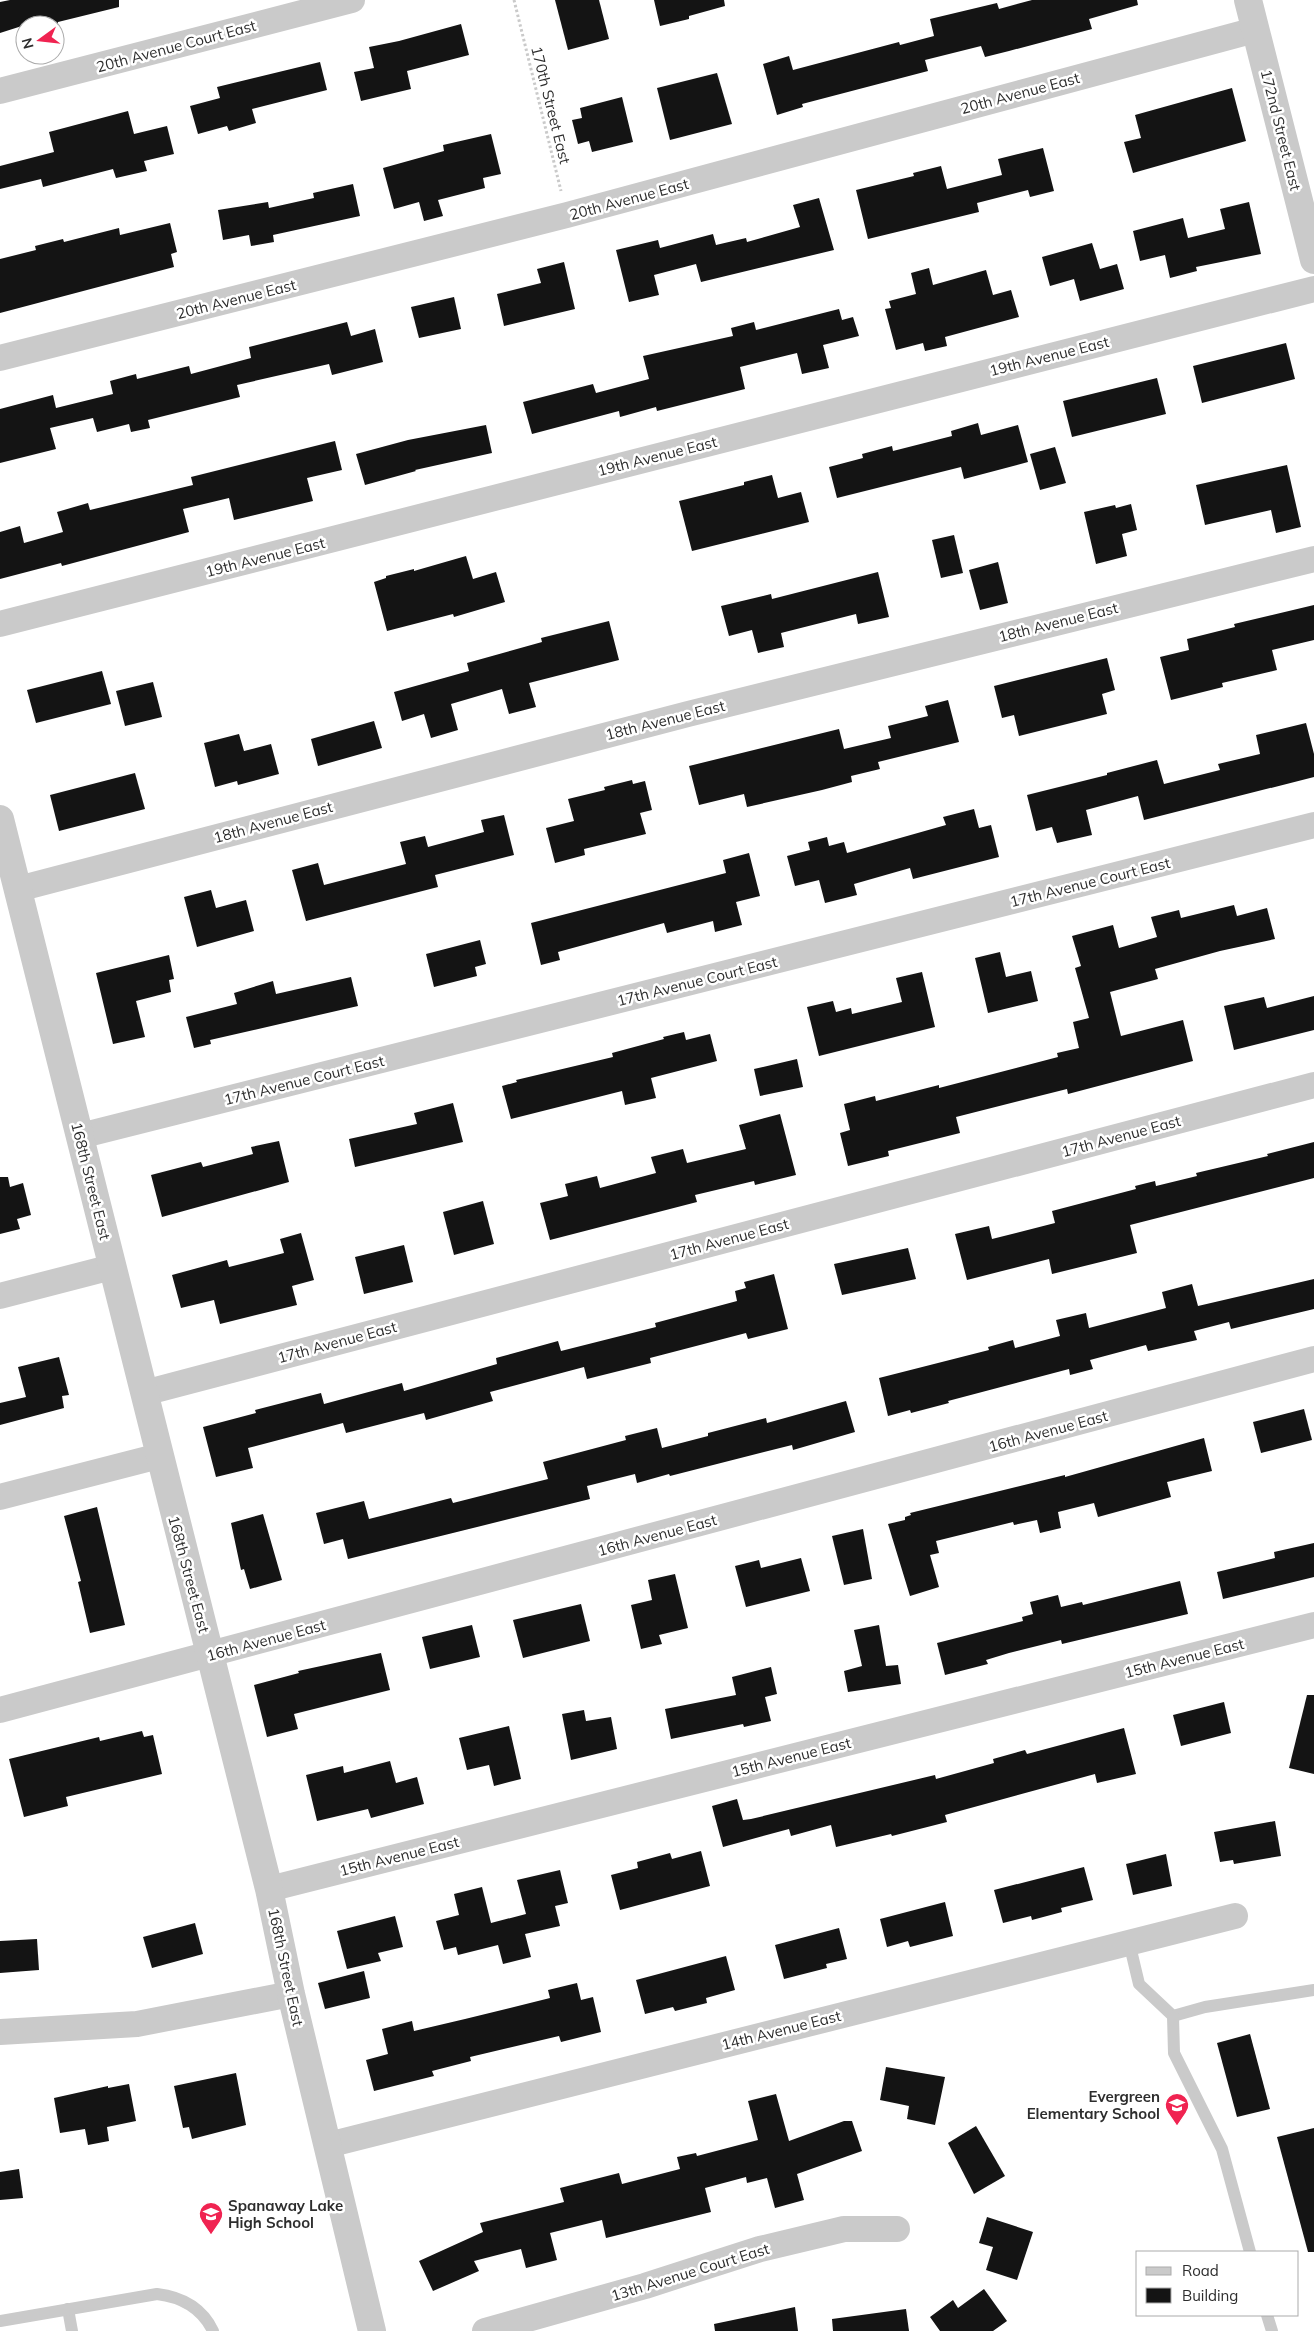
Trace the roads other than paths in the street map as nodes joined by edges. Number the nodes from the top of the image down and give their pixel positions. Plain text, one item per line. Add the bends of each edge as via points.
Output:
1 (352, 0) edge
2 (1248, 0) edge
3 (1255, 30) junction
4 (0, 92) edge
5 (1314, 260) edge
6 (1314, 289) edge
7 (0, 358) edge
8 (1314, 559) edge
9 (0, 624) edge
10 (0, 819) edge
11 (1314, 825) edge
12 (18, 889) junction
13 (1314, 1085) edge
14 (80, 1136) junction
15 (112, 1267) junction
16 (0, 1296) edge
17 (1314, 1360) edge
18 (144, 1393) junction
19 (158, 1456) junction
20 (0, 1497) edge
21 (1314, 1626) edge
22 (210, 1655) junction
23 (0, 1710) edge
24 (269, 1889) junction
25 (1235, 1916) dead end
26 (1129, 1942) junction
27 (1314, 1990) edge
28 (291, 1994) junction
29 (1172, 2016) junction
30 (0, 2032) edge
31 (328, 2145) junction
32 (897, 2229) dead end
33 (1250, 2251) edge
34 (68, 2309) junction
35 (1267, 2316) edge
36 (0, 2321) edge
37 (72, 2331) edge
38 (213, 2331) edge
39 (372, 2331) edge
40 (485, 2331) edge
41 (1272, 2331) edge

1 - 4 street, 20th Avenue Court East
2 - 3 street, 172nd Street East
3 - 5 street, 172nd Street East
3 - 7 street, 20th Avenue East via 567,216
6 - 9 street, 19th Avenue East
8 - 12 street, 18th Avenue East via 688,714
10 - 12 street, 168th Street East
11 - 14 street, 17th Avenue Court East
12 - 14 street, 168th Street East
13 - 18 street, 17th Avenue East
14 - 15 street, 168th Street East
15 - 16 street
15 - 18 street, 168th Street East
17 - 22 street, 16th Avenue East
18 - 19 street, 168th Street East
19 - 20 street
19 - 22 street, 168th Street East
21 - 24 street, 15th Avenue East
22 - 23 street, 16th Avenue East
22 - 24 street, 168th Street East
24 - 28 street, 168th Street East
25 - 26 street, 14th Avenue East
26 - 29 lane via 1139,1984
26 - 31 street, 14th Avenue East
27 - 29 lane via 1205,2007
28 - 30 street via 138,2024
28 - 31 street, 168th Street East
29 - 33 lane via 1174,2053 1222,2149
31 - 39 street, 168th Street East
32 - 40 street, 13th Avenue Court East via 844,2229 760,2249 645,2286
34 - 36 lane
34 - 37 lane
34 - 38 lane via 157,2294 175,2296 208,2320
35 - 41 lane

